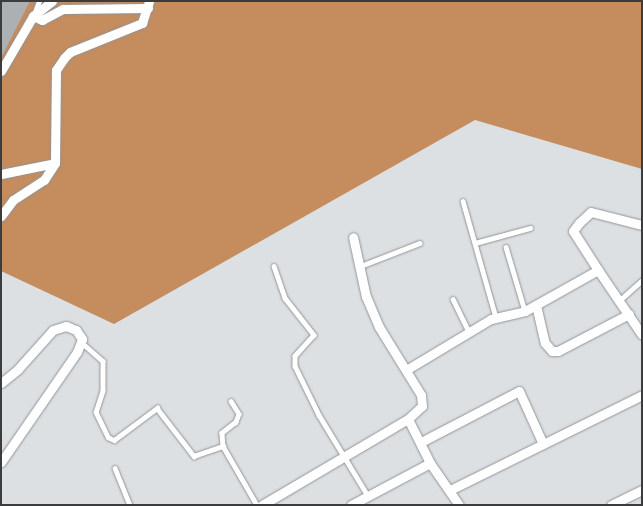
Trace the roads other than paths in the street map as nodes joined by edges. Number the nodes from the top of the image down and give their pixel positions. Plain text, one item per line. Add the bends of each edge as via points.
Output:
1 (38, 1) edge
2 (52, 1) edge
3 (148, 4) edge
4 (33, 16) junction
5 (1, 71) edge
6 (55, 163) junction
7 (1, 174) edge
8 (463, 201) dead end
9 (1, 216) edge
10 (642, 225) edge
11 (530, 228) dead end
12 (353, 237) dead end
13 (420, 243) dead end
14 (475, 243) junction
15 (506, 247) dead end
16 (274, 266) dead end
17 (358, 267) junction
18 (598, 270) junction
19 (642, 280) edge
20 (453, 299) dead end
21 (620, 300) junction
22 (536, 306) junction
23 (524, 311) junction
24 (629, 314) junction
25 (496, 318) junction
26 (469, 332) junction
27 (642, 335) edge
28 (81, 342) junction
29 (406, 370) junction
30 (1, 382) edge
31 (642, 395) edge
32 (231, 401) dead end
33 (408, 419) junction
34 (421, 442) junction
35 (543, 444) junction
36 (223, 446) junction
37 (344, 456) junction
38 (1, 462) edge
39 (430, 464) junction
40 (115, 468) dead end
41 (450, 490) junction
42 (642, 490) edge
43 (368, 496) junction
44 (130, 505) edge
45 (258, 505) edge
46 (262, 505) edge
47 (351, 505) edge
48 (459, 505) edge
49 (611, 505) edge

1 - 4 lane
2 - 4 street
3 - 4 street via 63,9 42,20
3 - 6 street via 142,22 70,52 60,64 55,88 58,141
4 - 5 street
6 - 7 street
6 - 9 street via 44,180 12,200
8 - 14 lane
10 - 18 street via 591,212 579,222 573,230
11 - 14 lane
12 - 17 street
13 - 17 lane
14 - 25 lane
15 - 23 lane
16 - 37 lane via 286,298 314,334 295,356 294,366
17 - 29 street via 366,297
18 - 21 street
18 - 22 street
19 - 21 lane
20 - 26 lane
21 - 24 street
22 - 23 street
22 - 24 street via 545,343 552,351 558,351
23 - 25 street
24 - 27 street
25 - 26 street
26 - 29 street
28 - 30 street via 76,330 66,326 54,330
28 - 36 lane via 104,361 103,391 96,405 108,438 114,440 156,408 194,456
28 - 38 street
29 - 33 street via 421,395 422,406
31 - 35 street
32 - 36 lane via 238,414 236,422 222,433
33 - 34 street
33 - 37 street
34 - 35 street via 519,391
34 - 39 street
35 - 41 street
36 - 45 lane
37 - 43 lane
37 - 46 street
39 - 41 street
39 - 43 street
40 - 44 lane
41 - 48 street
42 - 49 street
43 - 47 street

